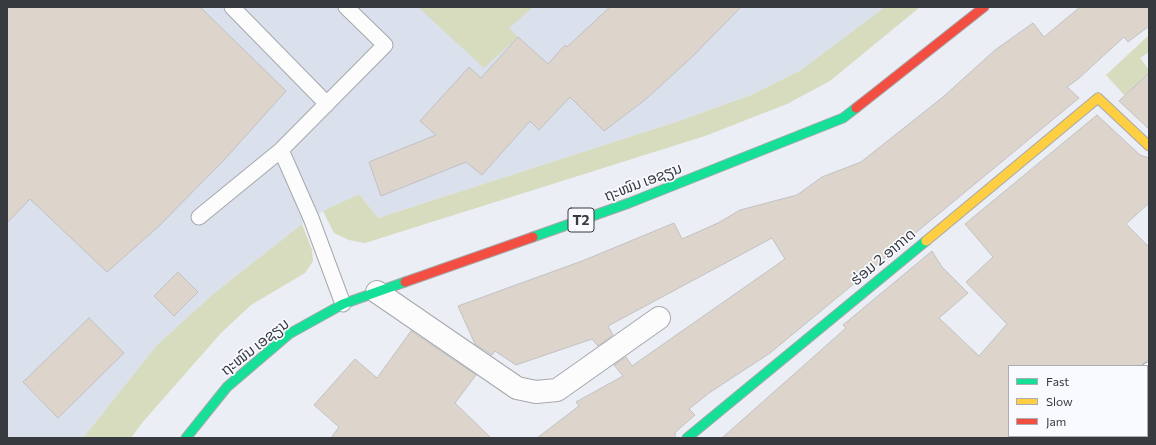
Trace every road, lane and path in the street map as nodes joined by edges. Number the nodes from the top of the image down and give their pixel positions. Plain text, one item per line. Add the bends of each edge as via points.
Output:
1 (232, 7) edge
2 (346, 7) edge
3 (984, 7) edge
4 (327, 104) junction
5 (1149, 146) edge
6 (281, 150) junction
7 (199, 217) dead end
8 (377, 292) junction
9 (343, 304) junction
10 (659, 318) dead end
11 (186, 438) edge
12 (687, 438) edge

1 - 4 lane
2 - 4 lane via 385,45
3 - 8 main road, ຖະໜົນ ເອຊຽນ / T2 via 843,118 628,203
4 - 6 lane
5 - 12 main road, ຮ່ອມ 2 ອາກາດ via 1098,98
6 - 7 lane
6 - 9 lane via 311,218
8 - 9 main road, ຖະໜົນ ເອຊຽນ / T2
8 - 10 street via 517,388 536,392 557,390
9 - 11 main road, ຖະໜົນ ເອຊຽນ / T2 via 289,334 227,387

